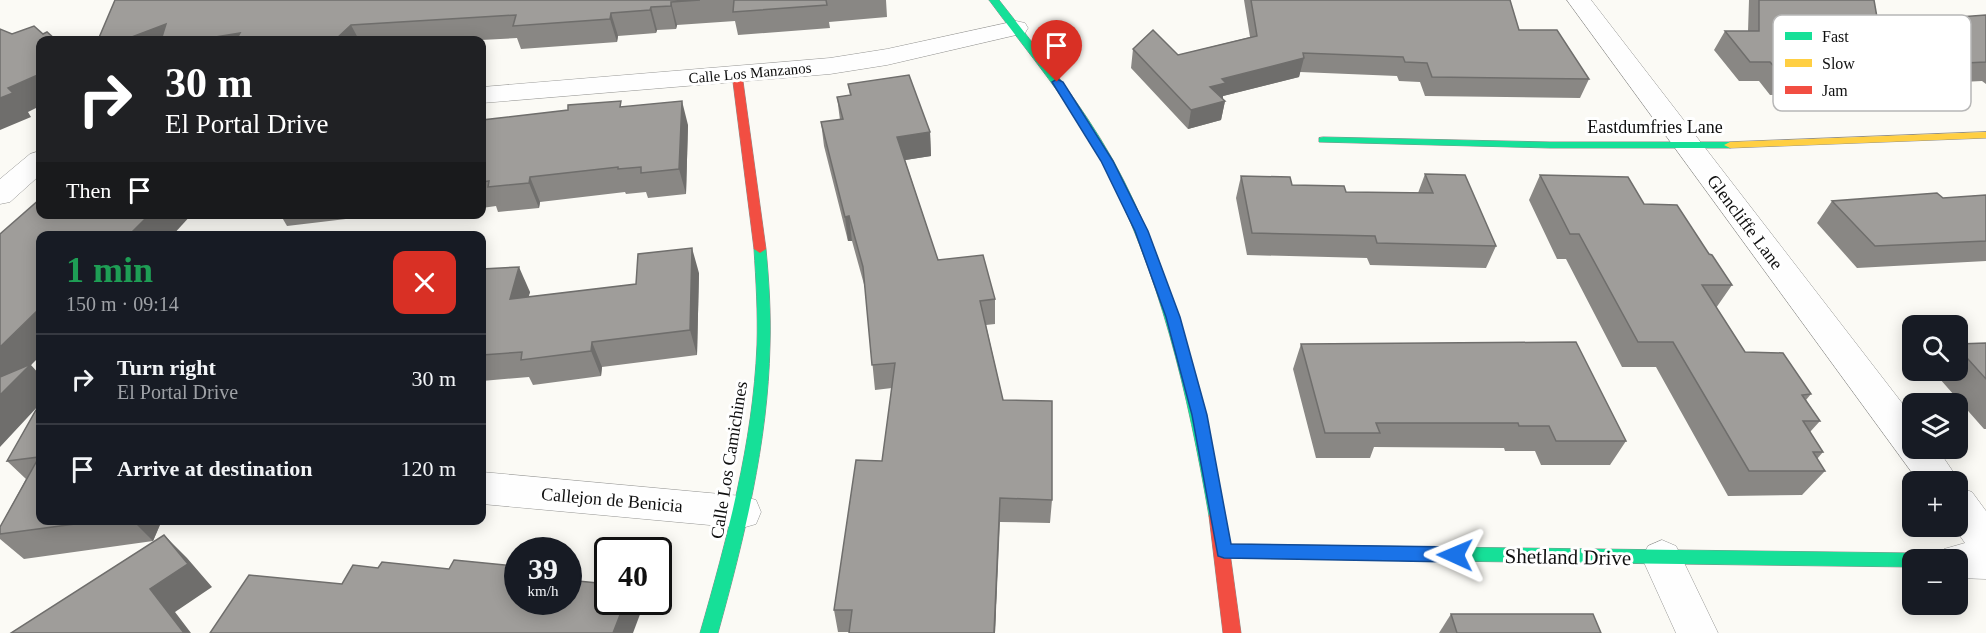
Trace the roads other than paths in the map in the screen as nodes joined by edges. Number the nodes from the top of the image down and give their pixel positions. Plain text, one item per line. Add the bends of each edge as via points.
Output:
1 (994, 0) edge
2 (1579, 0) edge
3 (1016, 28) junction
4 (737, 74) junction
5 (486, 95) edge
6 (1986, 135) edge
7 (1323, 140) dead end
8 (1688, 146) junction
9 (36, 164) edge
10 (0, 195) edge
11 (1902, 430) edge
12 (486, 488) edge
13 (742, 512) junction
14 (1968, 517) edge
15 (1986, 541) edge
16 (1224, 551) junction
17 (1662, 558) junction
18 (1902, 560) edge
19 (1968, 561) edge
20 (1986, 561) edge
21 (709, 633) edge
22 (1232, 633) edge
23 (1697, 633) edge

1 - 3 street
2 - 8 street, Glencliffe Lane
3 - 4 street, Calle Los Manzanos via 876,59
3 - 16 street via 1071,100 1107,161 1141,231 1173,317 1200,415
4 - 5 street, Calle Los Manzanos
4 - 13 street, Calle Los Camichines via 762,268 764,335 758,412
6 - 8 street, Eastdumfries Lane
7 - 8 street, Eastdumfries Lane
8 - 11 street, Glencliffe Lane
9 - 10 street
12 - 13 street, Callejon de Benicia
13 - 21 street, Calle Los Camichines
14 - 15 street
16 - 17 street, Shetland Drive
16 - 22 street
17 - 18 street, Shetland Drive
17 - 23 street
19 - 20 street

